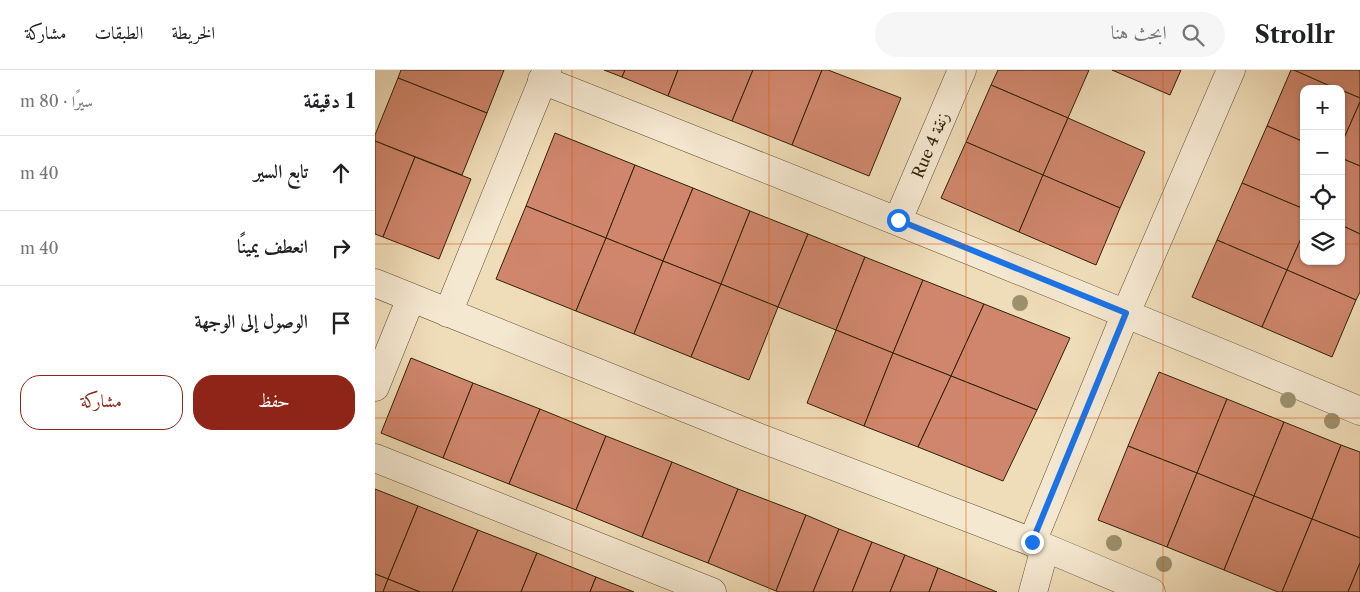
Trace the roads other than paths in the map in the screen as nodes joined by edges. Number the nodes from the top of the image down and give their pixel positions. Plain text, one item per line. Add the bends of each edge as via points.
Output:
1 (962, 70) edge
2 (1231, 70) edge
3 (544, 75) edge
4 (898, 220) junction
5 (375, 283) edge
6 (411, 298) junction
7 (448, 313) junction
8 (1126, 313) junction
9 (375, 387) edge
10 (1357, 402) edge
11 (375, 458) edge
12 (1038, 545) junction
13 (696, 589) edge
14 (1033, 592) edge
15 (1151, 592) edge

1 - 4 street, Rue 4 زنقة
2 - 8 street
3 - 4 street
3 - 7 street
4 - 8 street
5 - 6 street
6 - 7 street
6 - 9 street
7 - 12 street
8 - 10 street
8 - 12 street
11 - 13 street
12 - 14 street
12 - 15 street

